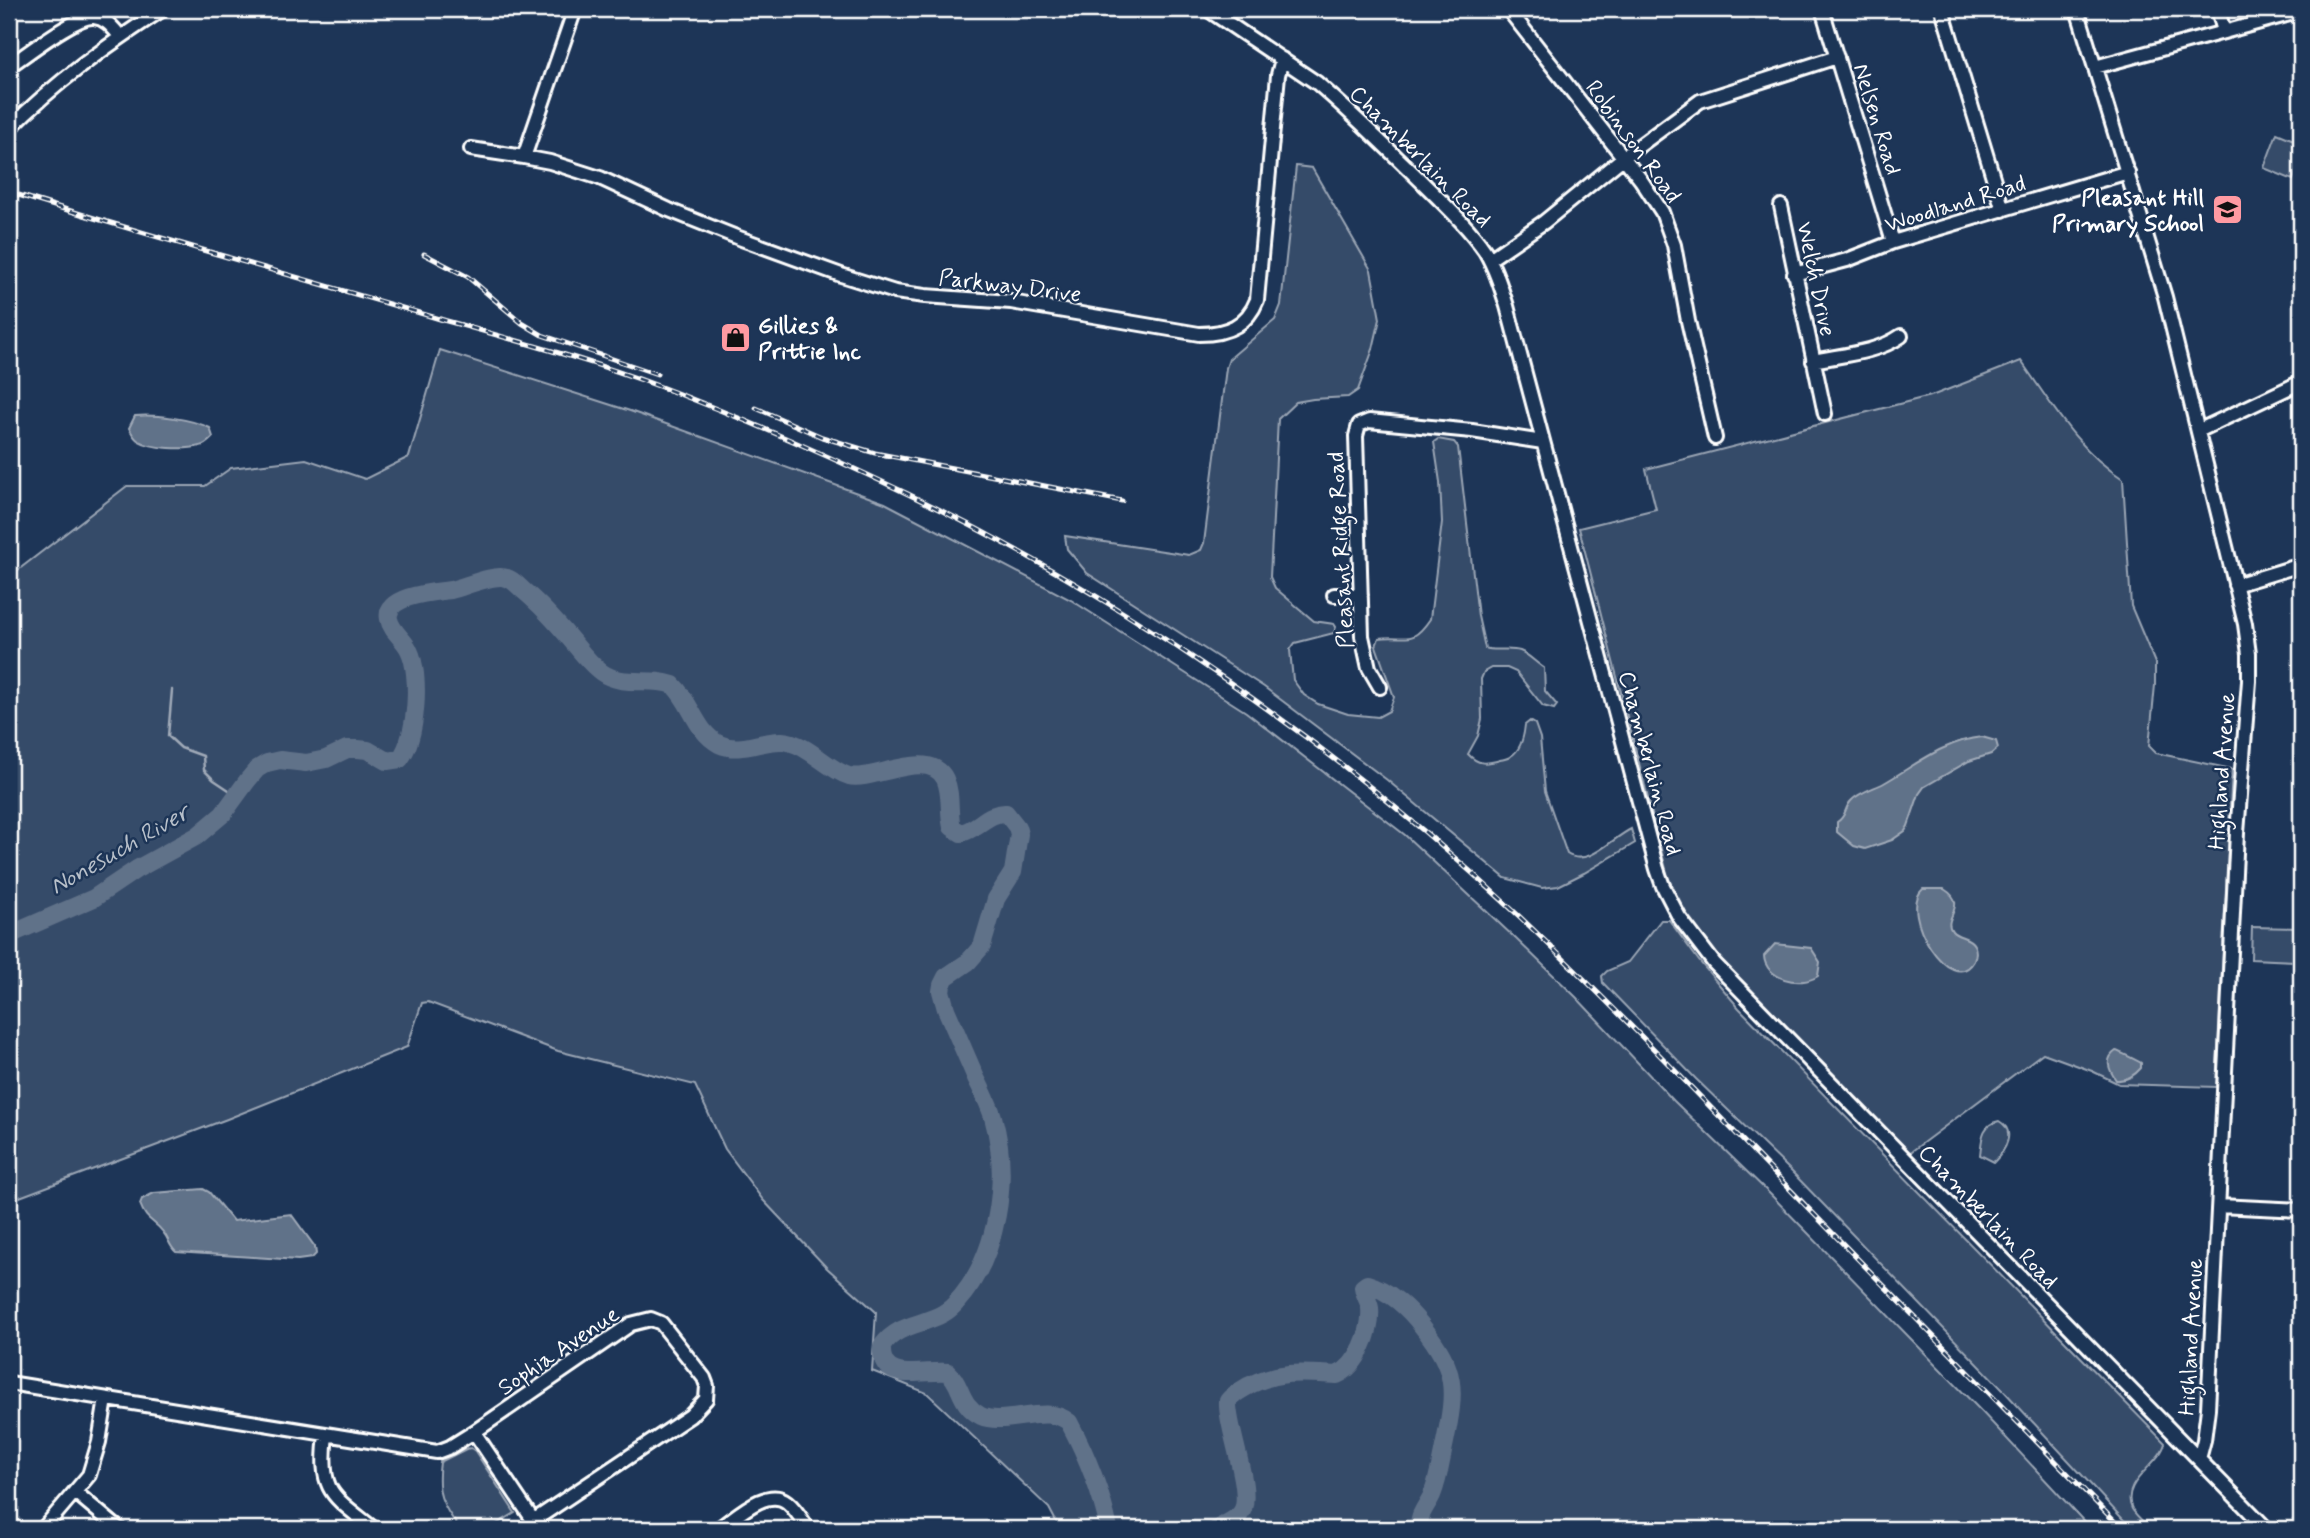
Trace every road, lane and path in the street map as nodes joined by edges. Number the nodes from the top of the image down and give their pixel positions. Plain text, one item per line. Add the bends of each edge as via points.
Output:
1 (163, 9) edge
2 (575, 9) edge
3 (1207, 9) edge
4 (1508, 9) edge
5 (1822, 9) edge
6 (1942, 9) edge
7 (2077, 9) edge
8 (2218, 9) edge
9 (2301, 11) edge
10 (2224, 32) junction
11 (120, 36) junction
12 (1837, 57) junction
13 (1282, 59) junction
14 (9, 66) edge
15 (2095, 67) junction
16 (9, 130) edge
17 (471, 149) dead end
18 (524, 157) junction
19 (1624, 157) junction
20 (2128, 172) junction
21 (1781, 206) dead end
22 (2003, 210) junction
23 (1894, 242) junction
24 (1490, 259) junction
25 (1794, 274) junction
26 (1901, 336) dead end
27 (1813, 361) junction
28 (2301, 382) edge
29 (1825, 414) dead end
30 (2198, 431) junction
31 (1715, 438) dead end
32 (1543, 442) junction
33 (2301, 565) edge
34 (2235, 585) junction
35 (1361, 594) junction
36 (1334, 595) dead end
37 (1380, 687) dead end
38 (2219, 1206) junction
39 (2301, 1210) edge
40 (9, 1383) edge
41 (106, 1399) junction
42 (474, 1432) junction
43 (326, 1435) junction
44 (2199, 1459) junction
45 (75, 1492) junction
46 (536, 1525) edge
47 (43, 1529) edge
48 (119, 1529) edge
49 (374, 1529) edge
50 (718, 1529) edge
51 (808, 1529) edge
52 (2267, 1529) edge

1 - 11 street
2 - 18 street
3 - 13 street, Chamberlain Road
4 - 19 street, Robinson Road
5 - 12 street, Nelsen Road
6 - 22 street
7 - 15 street, Highland Avenue
8 - 10 street
9 - 10 street
10 - 15 street
11 - 14 street via 106,21 85,18
11 - 16 street
12 - 19 street via 1707,97
12 - 23 street, Nelsen Road
13 - 18 street, Parkway Drive via 1259,292 1249,316 1217,334 1174,331 1011,302 895,292 739,238 583,172
13 - 24 street, Chamberlain Road via 1317,83 1376,136 1453,213
15 - 20 street, Highland Avenue
17 - 18 street, Parkway Drive
19 - 24 street via 1545,222
19 - 31 street, Robinson Road via 1653,195 1669,228
20 - 22 street, Woodland Road
20 - 30 street, Highland Avenue
21 - 25 street, Welch Drive
22 - 23 street, Woodland Road
23 - 25 street, Woodland Road via 1847,261
24 - 32 street, Chamberlain Road
25 - 27 street, Welch Drive
26 - 27 street, Welch Drive via 1884,345
27 - 29 street, Welch Drive
28 - 30 street
30 - 34 street, Highland Avenue
32 - 35 street, Pleasant Ridge Road via 1375,422 1359,425
32 - 44 street, Chamberlain Road via 1650,846 1662,886 1679,917 1741,991
33 - 34 street
34 - 38 street, Highland Avenue via 2248,640 2249,681 2236,847
35 - 36 street
35 - 37 street, Pleasant Ridge Road via 1364,653
38 - 39 street
38 - 44 street, Highland Avenue via 2208,1409
40 - 41 street
41 - 43 street
41 - 45 street via 89,1475
42 - 43 street via 444,1450 428,1452
42 - 46 street
42 - 46 street, Sophia Avenue via 623,1329 646,1319 667,1328 704,1378 706,1399 698,1409
43 - 49 street via 323,1468 327,1483 343,1504
44 - 52 street
45 - 47 street
45 - 48 street
50 - 51 street via 772,1497 788,1502

